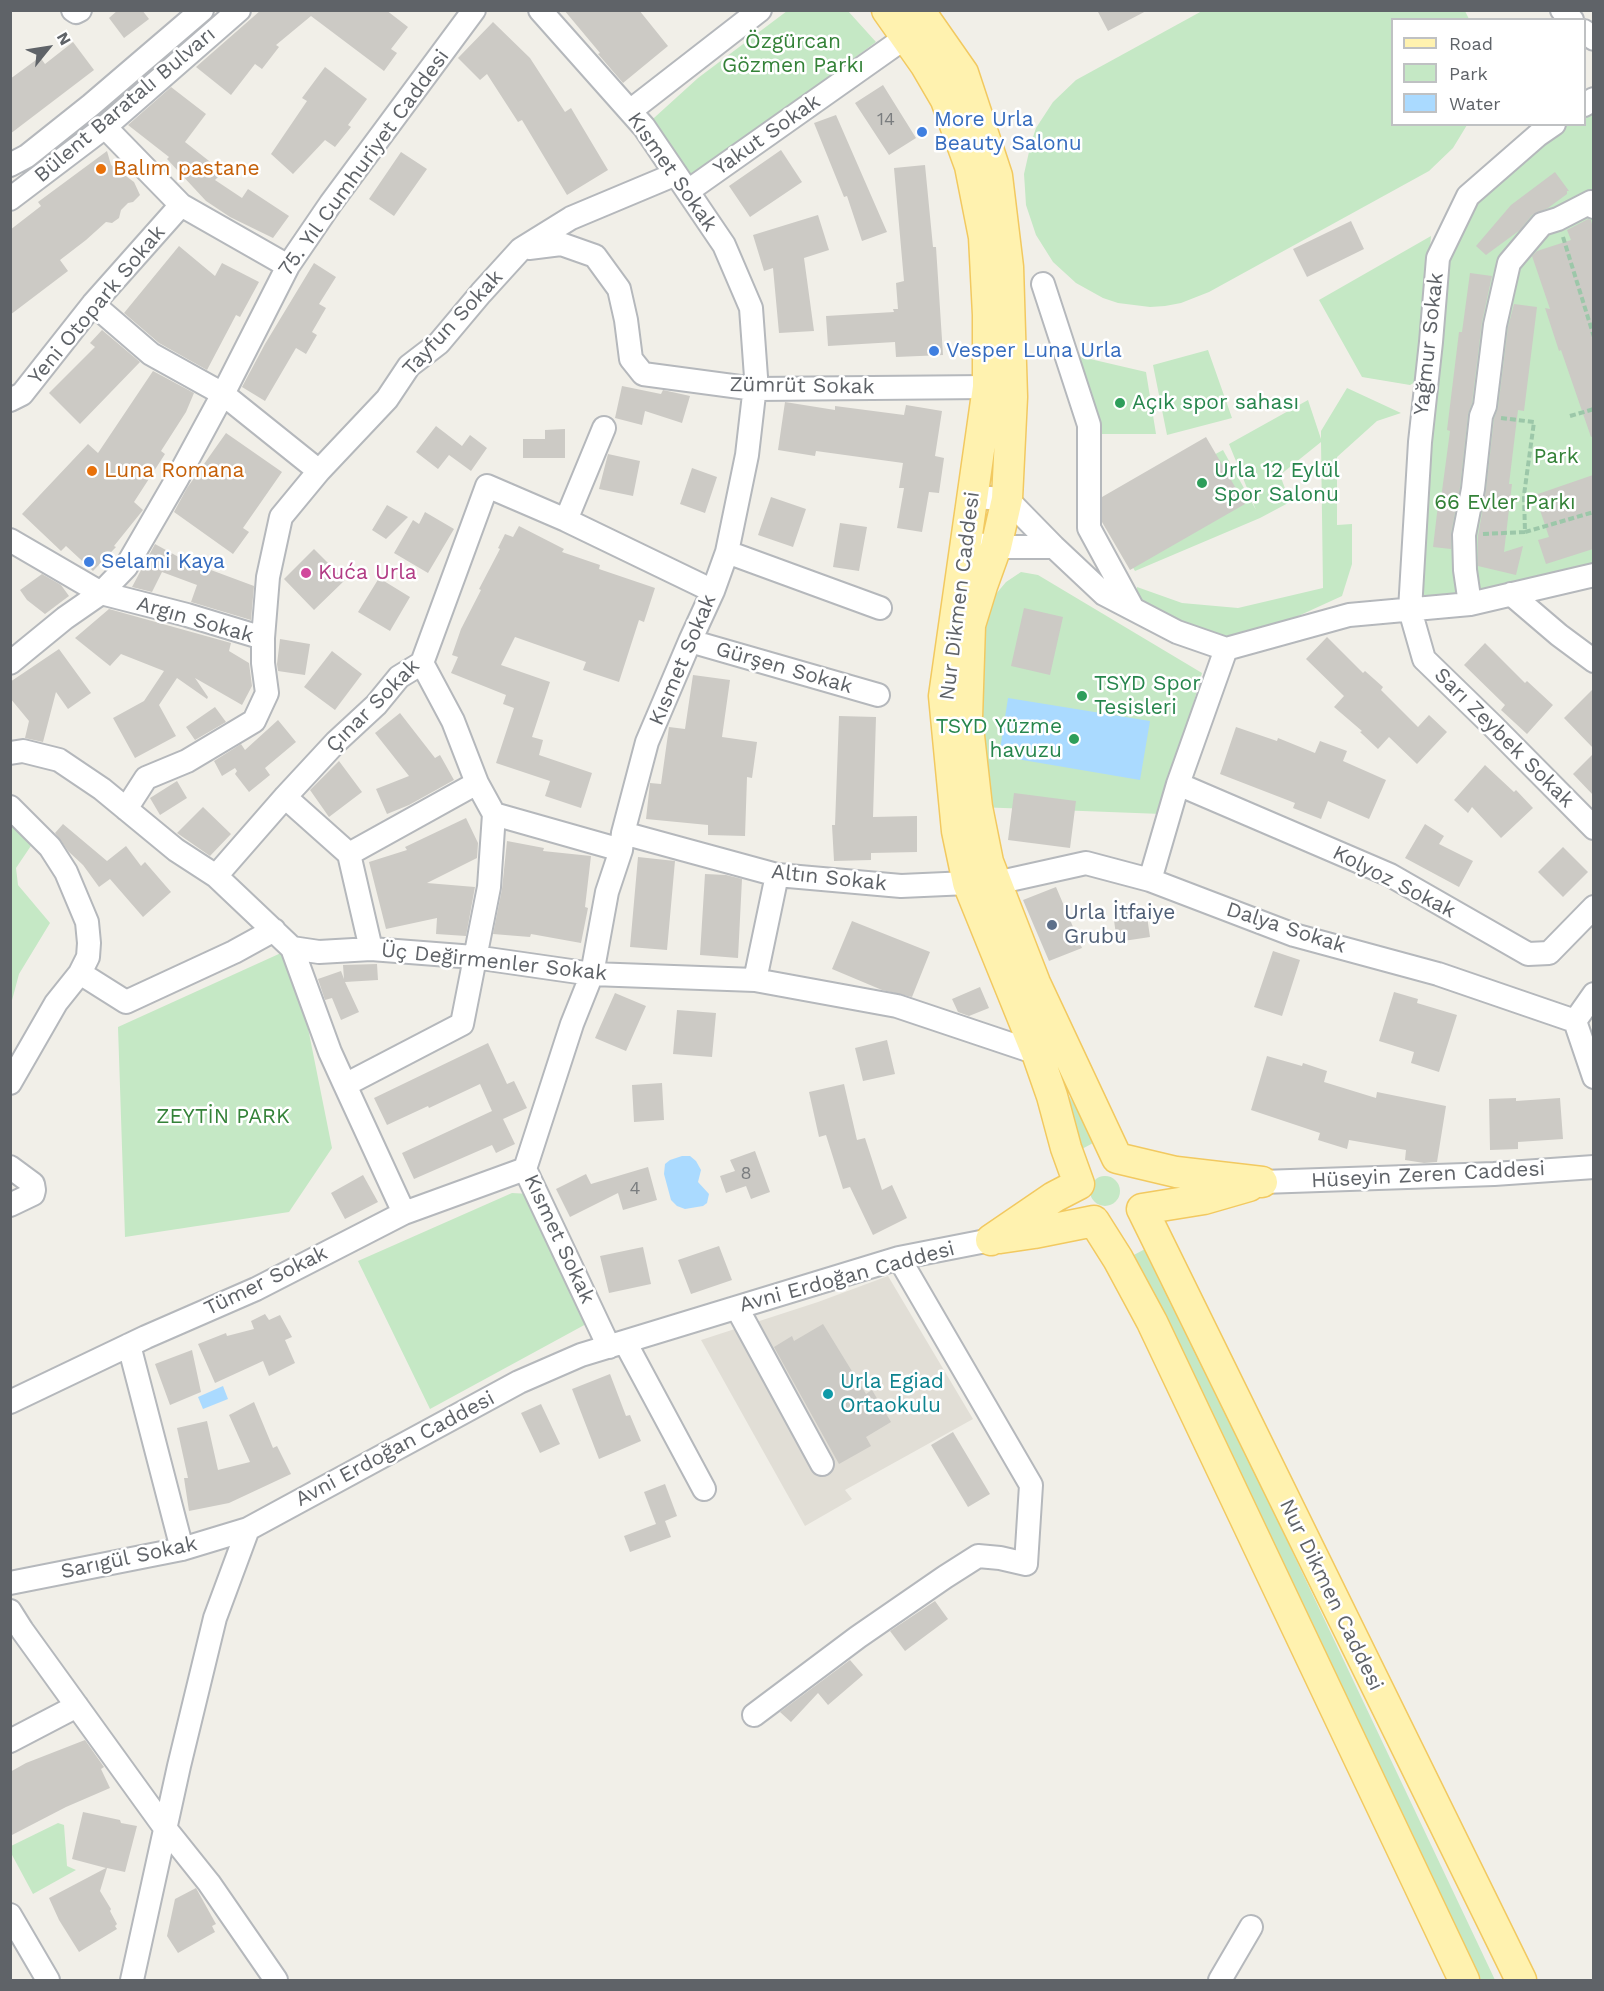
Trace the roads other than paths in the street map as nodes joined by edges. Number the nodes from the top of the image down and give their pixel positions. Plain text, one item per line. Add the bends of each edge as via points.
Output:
1 (73, 10) edge
2 (80, 10) edge
3 (202, 10) edge
4 (240, 10) edge
5 (474, 10) edge
6 (540, 10) edge
7 (760, 10) edge
8 (887, 10) edge
9 (919, 10) edge
10 (906, 37) junction
11 (630, 111) junction
12 (1551, 126) edge
13 (105, 127) junction
14 (10, 165) edge
15 (682, 182) junction
16 (10, 198) edge
17 (181, 205) junction
18 (1593, 207) edge
19 (521, 249) junction
20 (288, 266) junction
21 (1043, 284) dead end
22 (93, 304) junction
23 (988, 387) junction
24 (755, 389) junction
25 (223, 394) junction
26 (10, 400) edge
27 (604, 428) dead end
28 (319, 471) junction
29 (972, 497) junction
30 (1007, 499) junction
31 (566, 520) junction
32 (10, 540) edge
33 (966, 542) junction
34 (996, 547) junction
35 (1054, 547) junction
36 (727, 552) junction
37 (1593, 575) edge
38 (713, 591) junction
39 (101, 593) junction
40 (1512, 594) junction
41 (1470, 604) junction
42 (880, 608) dead end
43 (1133, 610) junction
44 (1410, 610) junction
45 (263, 638) junction
46 (690, 640) junction
47 (1226, 649) junction
48 (1593, 661) edge
49 (10, 663) edge
50 (422, 663) junction
51 (878, 695) dead end
52 (10, 753) edge
53 (477, 783) junction
54 (1178, 784) junction
55 (285, 797) junction
56 (10, 807) edge
57 (126, 808) junction
58 (494, 814) junction
59 (1593, 828) edge
60 (622, 841) junction
61 (349, 854) junction
62 (777, 875) junction
63 (216, 876) junction
64 (1150, 880) junction
65 (982, 883) junction
66 (1593, 907) edge
67 (274, 930) junction
68 (292, 948) junction
69 (371, 950) junction
70 (474, 957) junction
71 (81, 973) junction
72 (592, 974) junction
73 (755, 980) junction
74 (1593, 994) edge
75 (1575, 1021) junction
76 (1037, 1053) junction
77 (1593, 1077) edge
78 (10, 1083) edge
79 (345, 1085) junction
80 (1117, 1158) junction
81 (10, 1167) edge
82 (1593, 1167) edge
83 (525, 1169) junction
84 (1262, 1182) junction
85 (1079, 1184) junction
86 (10, 1205) edge
87 (1142, 1209) junction
88 (404, 1213) junction
89 (1094, 1221) junction
90 (991, 1239) junction
91 (899, 1258) junction
92 (737, 1308) junction
93 (617, 1344) junction
94 (129, 1345) junction
95 (10, 1402) edge
96 (822, 1464) dead end
97 (704, 1489) dead end
98 (248, 1529) junction
99 (182, 1549) junction
100 (10, 1583) edge
101 (10, 1611) edge
102 (77, 1706) junction
103 (754, 1715) dead end
104 (10, 1741) edge
105 (165, 1828) junction
106 (10, 1915) edge
107 (1251, 1927) dead end
108 (48, 1980) edge
109 (132, 1980) edge
110 (276, 1980) edge
111 (1220, 1980) edge
112 (1464, 1980) edge
113 (1521, 1980) edge

1 - 2 street
3 - 14 street, Bülent Baratalı Bulvarı via 91,105
4 - 13 street, Bülent Baratalı Bulvarı
5 - 20 street, 75. Yıl Cumhuriyet Caddesi
6 - 11 street, Kısmet Sokak
7 - 11 street
8 - 10 main road, Nur Dikmen Caddesi
9 - 30 main road, Nur Dikmen Caddesi via 963,73 997,176 1008,267 1012,397
10 - 15 street, Yakut Sokak
10 - 23 main road, Nur Dikmen Caddesi via 946,100 970,166 984,237
11 - 15 street, Kısmet Sokak
12 - 44 street, Yağmur Sokak via 1468,196 1438,258 1420,442
13 - 16 street, Bülent Baratalı Bulvarı
13 - 17 street
15 - 19 street, Tayfun Sokak via 571,218
15 - 24 street, Kısmet Sokak via 724,245 751,308
17 - 20 street
17 - 22 street, Yeni Otopark Sokak
18 - 41 street via 1591,202 1542,224 1509,263 1495,326 1464,535
19 - 24 street, Zümrüt Sokak via 561,244 595,256 619,289 631,359 643,374
19 - 28 street, Tayfun Sokak via 439,343 409,366 387,399
20 - 25 street, 75. Yıl Cumhuriyet Caddesi
21 - 43 street via 1089,425 1089,528
22 - 25 street via 151,354
22 - 26 street, Yeni Otopark Sokak via 22,394
23 - 24 street, Zümrüt Sokak
23 - 29 main road, Nur Dikmen Caddesi
24 - 36 street, Kısmet Sokak via 747,455
25 - 28 street
25 - 39 street, 75. Yıl Cumhuriyet Caddesi via 126,567
27 - 31 street
28 - 45 street, Tayfun Sokak via 281,517 268,577
29 - 30 street
29 - 33 main road, Nur Dikmen Caddesi
30 - 34 main road, Nur Dikmen Caddesi
30 - 35 street
31 - 38 street
31 - 50 street, Çınar Sokak via 487,486
32 - 39 street, Argın Sokak
33 - 34 street
33 - 65 main road, Nur Dikmen Caddesi via 944,696 957,831
34 - 35 street
34 - 65 main road, Nur Dikmen Caddesi via 970,625 967,718 988,862
35 - 43 street via 1104,594
36 - 38 street, Kısmet Sokak
36 - 42 street
37 - 40 street
38 - 46 street, Kısmet Sokak
39 - 45 street, Argın Sokak
39 - 49 street, 75. Yıl Cumhuriyet Caddesi
40 - 41 street
40 - 48 street
41 - 44 street
43 - 47 street via 1177,632
44 - 47 street via 1349,615
44 - 59 street, Sarı Zeybek Sokak via 1424,659
45 - 57 street, Argın Sokak via 267,693 254,721 187,761 146,778
46 - 51 street, Gürşen Sokak
46 - 60 street, Kısmet Sokak via 647,742
47 - 54 street
50 - 53 street via 453,722
50 - 55 street, Çınar Sokak via 399,677
52 - 57 street via 23,751 59,760
53 - 58 street
53 - 61 street
54 - 64 street
54 - 66 street, Kolyoz Sokak via 1389,875 1528,954 1549,953
55 - 61 street
55 - 63 street, Çınar Sokak
56 - 71 street via 50,847 79,902 87,922 89,943
57 - 63 street via 176,850
58 - 60 street, Altın Sokak
58 - 70 street via 489,887
60 - 62 street, Altın Sokak
60 - 72 street, Kısmet Sokak via 607,892
61 - 69 street
62 - 65 street, Altın Sokak via 901,886
62 - 73 street
63 - 67 street
64 - 65 street, Dalya Sokak via 1086,863
64 - 75 street, Dalya Sokak via 1294,935 1438,974
65 - 76 main road, Nur Dikmen Caddesi
65 - 80 main road, Nur Dikmen Caddesi via 1035,982
67 - 68 street
67 - 71 street via 126,1002
68 - 69 street, Üç Değirmenler Sokak via 319,952
68 - 79 street
69 - 70 street, Üç Değirmenler Sokak
70 - 72 street, Üç Değirmenler Sokak
70 - 79 street via 462,1024
71 - 78 street via 56,1003
72 - 73 street, Üç Değirmenler Sokak
72 - 83 street, Kısmet Sokak
73 - 76 street, Üç Değirmenler Sokak via 897,1006
74 - 75 street
75 - 77 street
76 - 85 main road, Nur Dikmen Caddesi
79 - 88 street
80 - 84 main road via 1176,1172
80 - 85 main road via 1093,1163
80 - 87 main road via 1132,1163 1143,1176 1147,1193
81 - 86 street via 33,1184 34,1190
82 - 84 street, Hüseyin Zeren Caddesi
83 - 88 street, Tümer Sokak
83 - 93 street, Kısmet Sokak
84 - 87 main road via 1204,1199
85 - 89 main road via 1081,1205
85 - 90 main road
87 - 89 main road via 1119,1226
87 - 113 main road, Nur Dikmen Caddesi
88 - 94 street, Tümer Sokak via 256,1289
89 - 90 main road
89 - 112 main road via 1152,1322
90 - 91 street, Avni Erdoğan Caddesi
91 - 92 street, Avni Erdoğan Caddesi
91 - 103 street via 1031,1485 1026,1564 978,1556 858,1637
92 - 93 street, Avni Erdoğan Caddesi
92 - 96 street
93 - 97 street, Kısmet Sokak
93 - 98 street, Avni Erdoğan Caddesi via 580,1355 519,1382
94 - 95 street, Tümer Sokak
94 - 99 street
98 - 99 street, Sarıgül Sokak
98 - 105 street via 214,1618
99 - 100 street, Sarıgül Sokak
101 - 102 street
102 - 104 street
102 - 105 street
105 - 109 street
105 - 110 street via 209,1883
106 - 108 street
107 - 111 street

